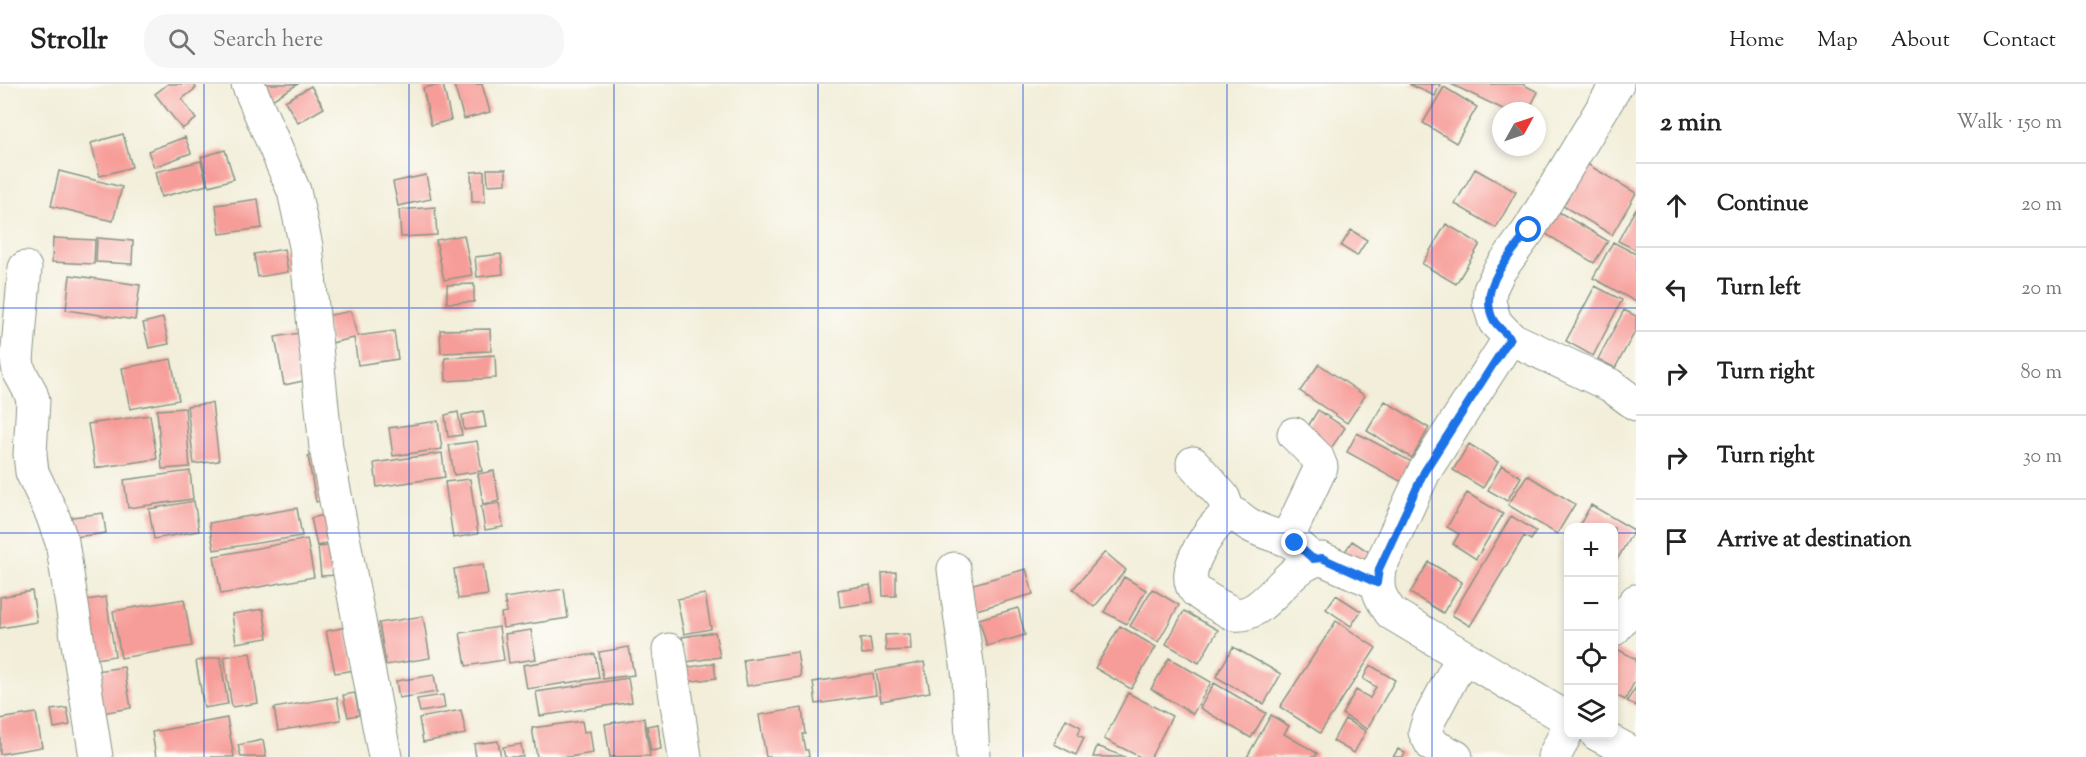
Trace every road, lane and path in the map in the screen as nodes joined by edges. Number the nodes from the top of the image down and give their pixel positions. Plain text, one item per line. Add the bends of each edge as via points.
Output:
1 (248, 84) edge
2 (1615, 85) edge
3 (25, 268) dead end
4 (1510, 338) junction
5 (1636, 404) edge
6 (1294, 434) dead end
7 (1193, 463) dead end
8 (1229, 513) junction
9 (1287, 539) junction
10 (1313, 559) junction
11 (954, 569) dead end
12 (1377, 583) junction
13 (1636, 601) edge
14 (1618, 624) edge
15 (669, 650) dead end
16 (1462, 656) junction
17 (1564, 716) edge
18 (1564, 738) edge
19 (1605, 739) edge
20 (1636, 755) edge
21 (96, 757) edge
22 (384, 757) edge
23 (685, 757) edge
24 (973, 757) edge
25 (1456, 757) edge
26 (1554, 757) edge

1 - 22 street via 294,191 306,246 326,448
2 - 4 street via 1490,290 1494,322
3 - 21 street via 17,360 33,400 32,472 62,542
4 - 5 street via 1610,385
4 - 12 street via 1424,472 1379,569
6 - 9 street via 1317,457 1321,468
7 - 8 street via 1224,496
8 - 9 street
8 - 10 street via 1210,530 1195,559 1190,580 1202,597 1234,614 1245,613 1255,609
9 - 10 street
10 - 12 street via 1322,558
11 - 24 street via 969,678
12 - 16 street via 1379,597 1391,613
13 - 14 street
15 - 23 street
16 - 17 street
16 - 25 street via 1425,732 1432,745
18 - 26 street
19 - 20 street

